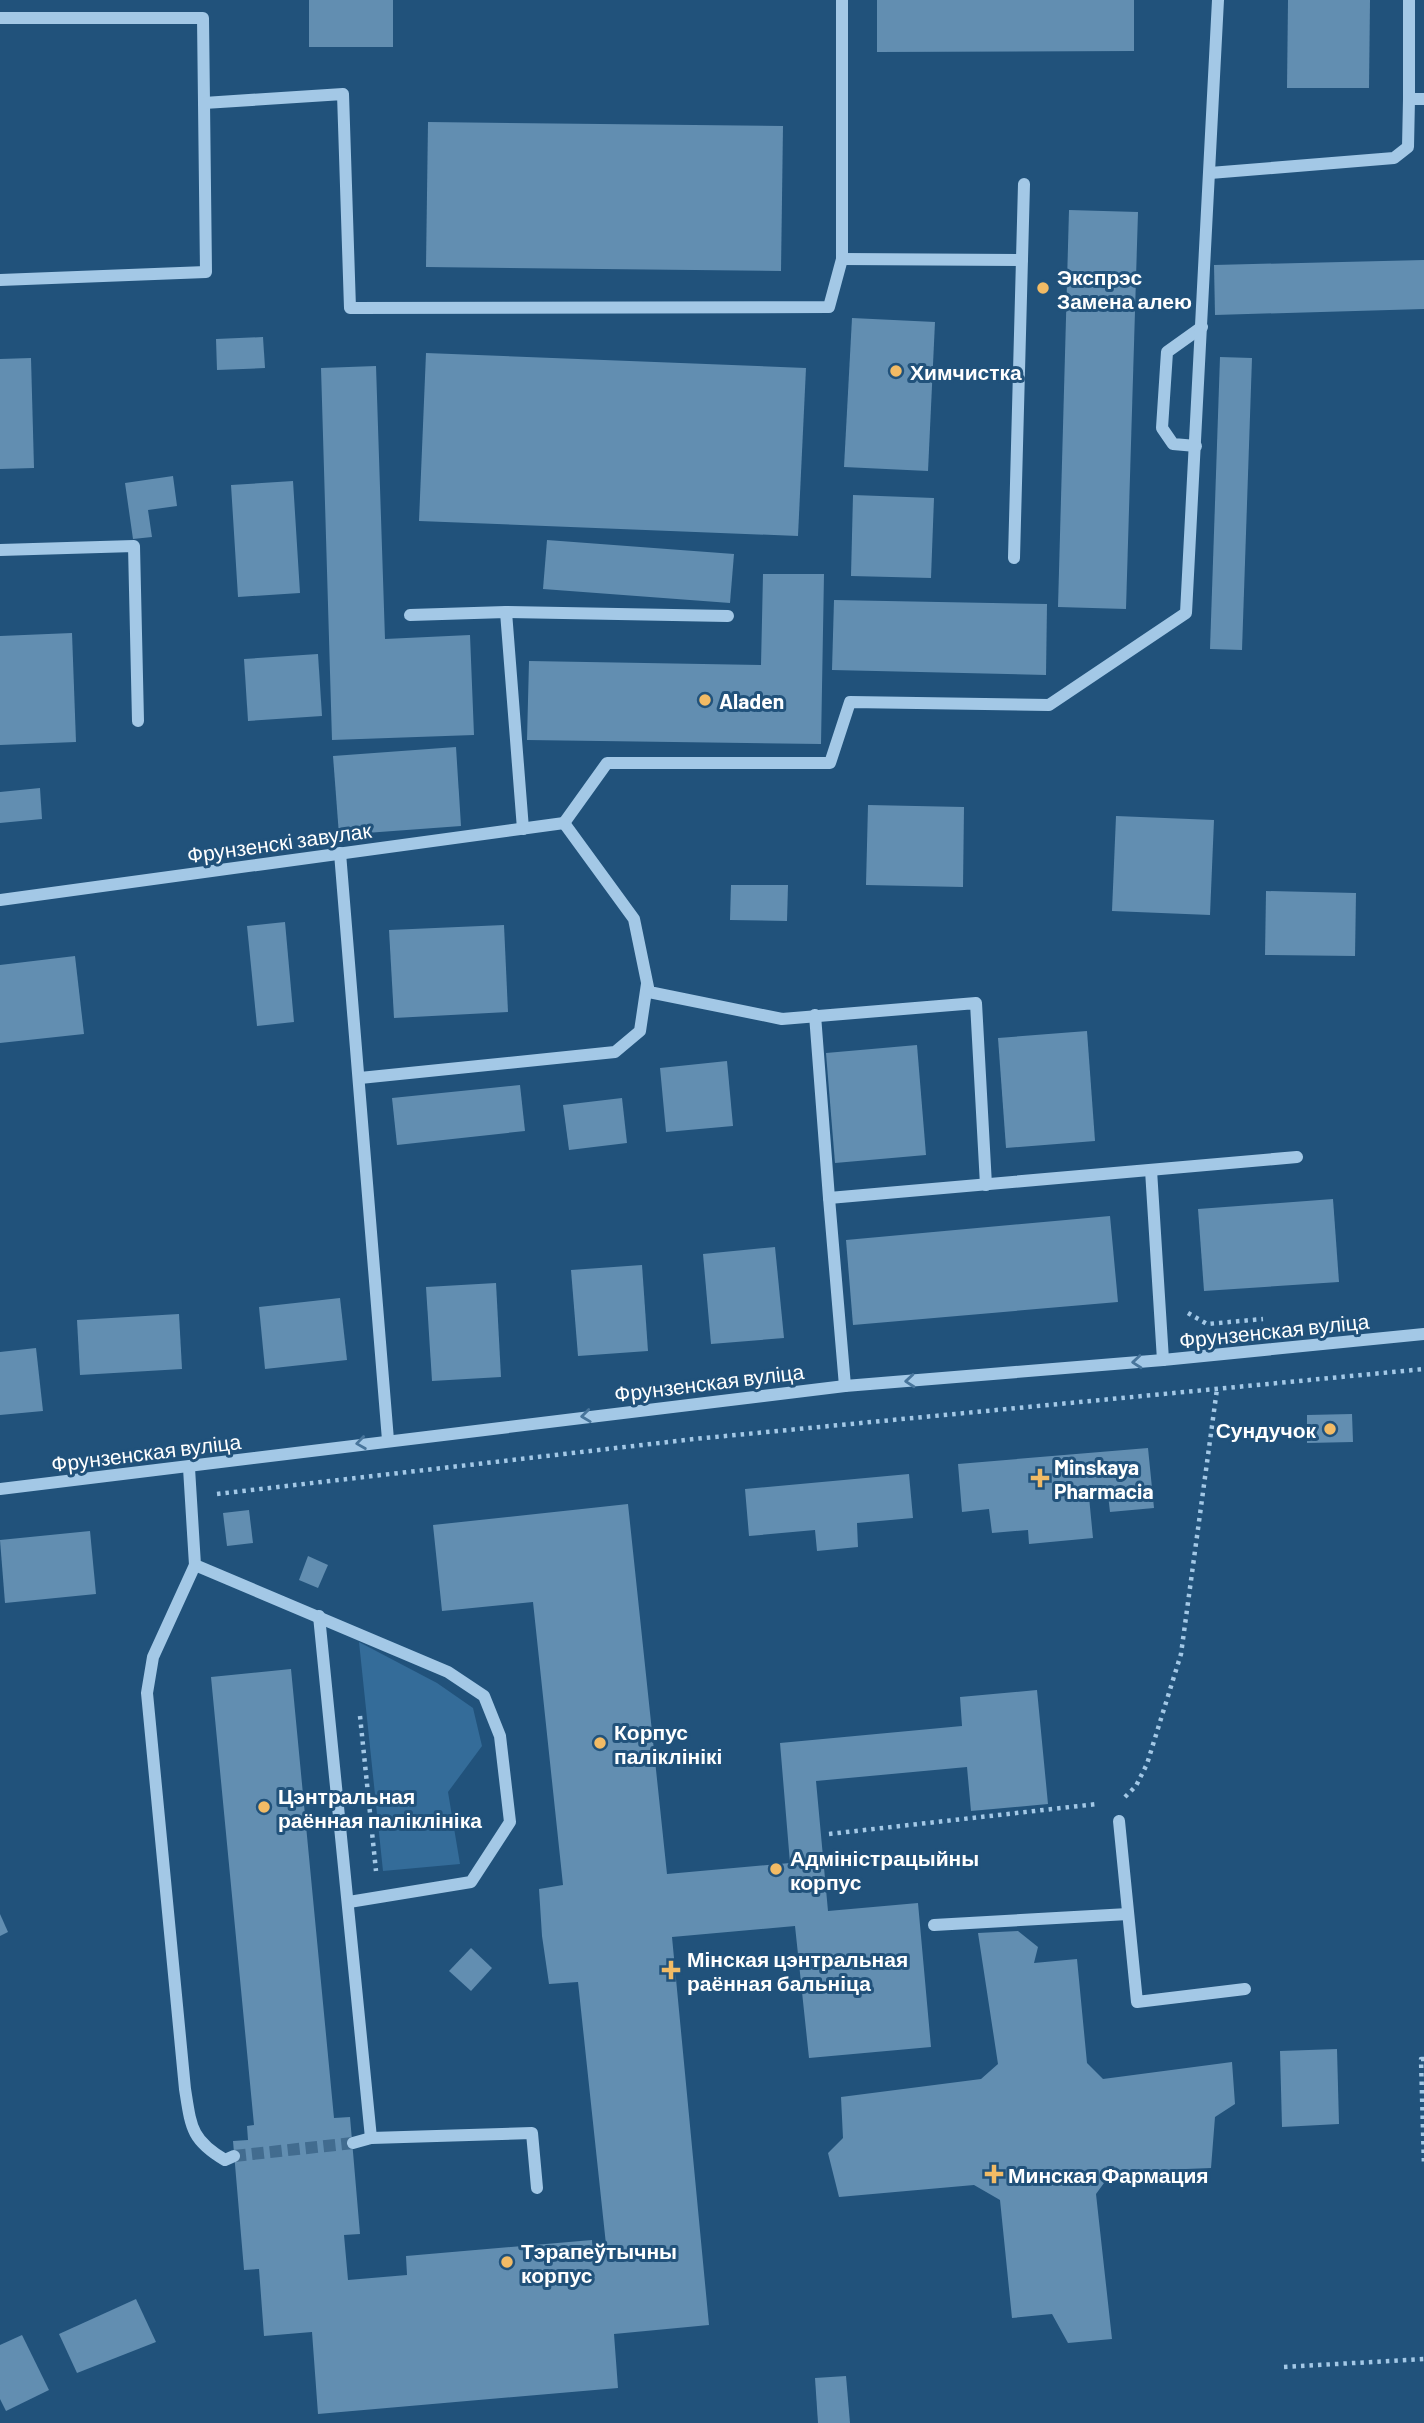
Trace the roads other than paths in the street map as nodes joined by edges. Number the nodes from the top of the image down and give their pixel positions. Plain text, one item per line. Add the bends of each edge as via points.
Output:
1 (842, 0) edge
2 (1217, 0) edge
3 (1409, 0) edge
4 (0, 18) edge
5 (1409, 99) junction
6 (1424, 99) edge
7 (204, 103) junction
8 (1210, 173) junction
9 (1024, 184) dead end
10 (842, 259) junction
11 (1022, 260) junction
12 (0, 280) edge
13 (1202, 327) junction
14 (1195, 446) junction
15 (0, 550) edge
16 (1014, 558) dead end
17 (506, 612) junction
18 (410, 615) dead end
19 (728, 616) dead end
20 (138, 721) dead end
21 (564, 823) junction
22 (523, 829) junction
23 (340, 853) junction
24 (0, 900) edge
25 (647, 984) junction
26 (815, 1015) junction
27 (360, 1078) junction
28 (1297, 1157) dead end
29 (1151, 1170) junction
30 (986, 1185) junction
31 (829, 1198) junction
32 (1424, 1334) edge
33 (1163, 1360) junction
34 (845, 1386) junction
35 (388, 1440) junction
36 (189, 1468) junction
37 (0, 1489) edge
38 (195, 1565) junction
39 (319, 1616) junction
40 (1119, 1821) dead end
41 (349, 1902) junction
42 (1128, 1914) junction
43 (934, 1925) dead end
44 (1245, 1989) dead end
45 (371, 2138) junction
46 (352, 2143) tunnel mouth
47 (234, 2156) tunnel mouth
48 (537, 2188) dead end

1 - 10 street
2 - 8 street
3 - 5 street
4 - 7 street via 203,18
5 - 6 street
5 - 8 street via 1408,147 1394,158
7 - 10 street via 343,94 350,308 829,307
7 - 12 street via 206,272
8 - 13 street
9 - 11 street
10 - 11 street
11 - 16 street
13 - 14 street
13 - 14 street via 1167,352 1162,428 1173,444
14 - 21 street via 1186,613 1049,705 850,702 830,763 607,763
15 - 20 street via 134,546
17 - 18 street
17 - 19 street
17 - 22 street
21 - 22 street, Фрунзенскі завулак
21 - 25 street via 634,919
22 - 23 street, Фрунзенскі завулак
23 - 24 street, Фрунзенскі завулак
23 - 27 street
25 - 26 street via 649,992 782,1019
25 - 27 street via 640,1031 615,1052
26 - 30 street via 976,1003
26 - 31 street
27 - 35 street
28 - 29 street
29 - 30 street
29 - 33 street
30 - 31 street
31 - 34 street
32 - 33 street, Фрунзенская вуліца
33 -> 34 street, Фрунзенская вуліца
34 -> 35 street, Фрунзенская вуліца
35 -> 36 street, Фрунзенская вуліца
36 - 37 street, Фрунзенская вуліца
36 - 38 street
38 - 39 street
38 - 47 street via 153,1657 147,1693 192,2131 214,2154 225,2160
39 - 41 street
39 - 41 street via 448,1672 484,1696 500,1736 510,1822 471,1882
40 - 42 street
41 - 45 street
42 - 43 street
42 - 44 street via 1137,2002
45 - 46 street
45 - 48 street via 533,2133

